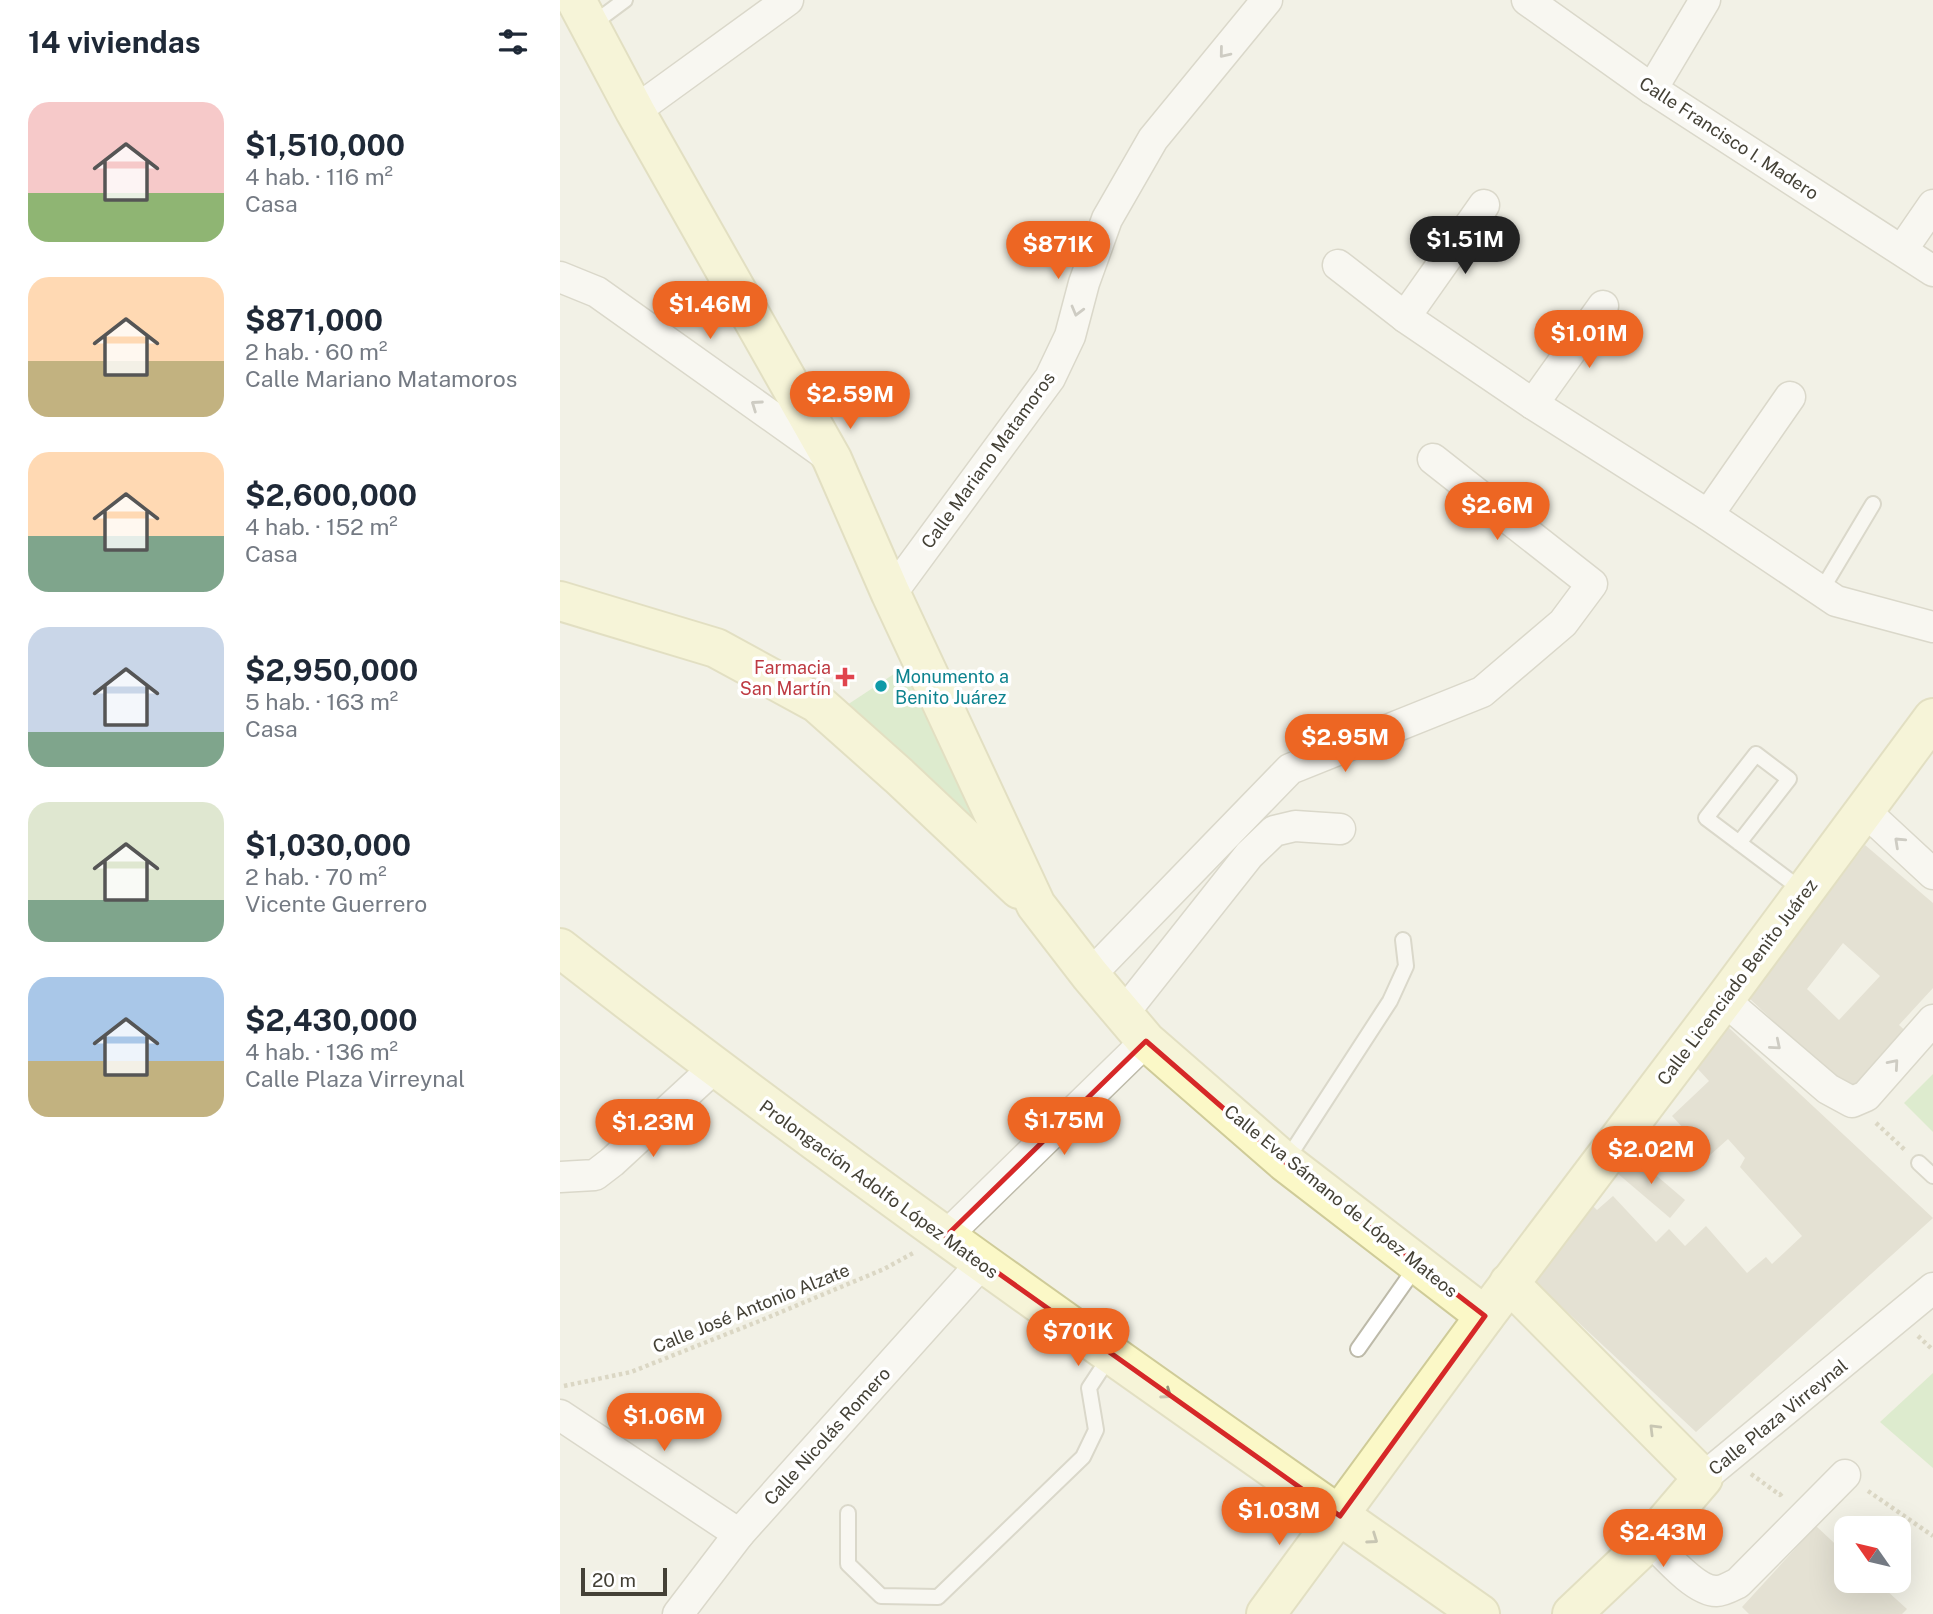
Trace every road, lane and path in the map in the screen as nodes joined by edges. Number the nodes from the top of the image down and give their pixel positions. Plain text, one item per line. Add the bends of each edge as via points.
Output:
1 (625, 0) edge
2 (788, 0) edge
3 (1267, 0) edge
4 (1527, 0) edge
5 (1705, 0) edge
6 (582, 13) edge
7 (1652, 89) junction
8 (635, 111) junction
9 (1484, 205) dead end
10 (1933, 205) edge
11 (1902, 250) junction
12 (1338, 265) dead end
13 (1933, 271) edge
14 (560, 277) edge
15 (1603, 306) dead end
16 (1405, 317) junction
17 (1790, 397) dead end
18 (1533, 404) junction
19 (832, 459) junction
20 (1433, 459) dead end
21 (1873, 504) dead end
22 (1708, 515) junction
23 (1821, 590) junction
24 (891, 594) junction
25 (560, 601) edge
26 (1933, 627) edge
27 (1933, 718) edge
28 (1865, 811) junction
29 (1339, 829) dead end
30 (1739, 843) junction
31 (1933, 874) edge
32 (1804, 892) junction
33 (1035, 905) junction
34 (1404, 940) dead end
35 (560, 948) edge
36 (1090, 975) junction
37 (1724, 1000) junction
38 (1933, 1020) edge
39 (1134, 1027) junction
40 (714, 1068) junction
41 (1852, 1102) junction
42 (1285, 1162) junction
43 (1919, 1163) joint
44 (1933, 1176) edge
45 (560, 1177) edge
46 (946, 1236) junction
47 (981, 1264) junction
48 (1419, 1264) junction
49 (1509, 1283) junction
50 (1933, 1288) edge
51 (1485, 1315) junction
52 (1358, 1349) dead end
53 (1110, 1354) junction
54 (560, 1387) edge
55 (560, 1415) edge
56 (1845, 1475) dead end
57 (1703, 1478) junction
58 (848, 1513) dead end
59 (1340, 1516) junction
60 (739, 1534) junction
61 (1650, 1540) junction
62 (678, 1614) edge
63 (1266, 1614) edge
64 (1479, 1614) edge
65 (1573, 1614) edge

1 - 6 lane
2 - 8 street
3 -> 24 street, Calle Mariano Matamoros via 1153,139 1107,219 1070,336 1049,378
4 - 7 street, Calle Francisco I. Madero
5 - 7 street
6 - 8 street, Calle Eva Sámano de López Mateos
7 - 11 street, Calle Francisco I. Madero
8 - 19 street, Calle Eva Sámano de López Mateos
9 - 16 street
10 - 11 street
11 - 13 street, Calle Francisco I. Madero
12 - 16 street
19 -> 14 street via 597,292
15 - 18 street
16 - 18 street
17 - 22 street
18 - 22 street
19 - 24 street, Calle Eva Sámano de López Mateos
20 - 36 street via 1592,584 1563,623 1482,692 1290,769
21 - 23 lane
22 - 23 street
23 - 26 street via 1836,601
24 - 33 street, Calle Eva Sámano de López Mateos
25 - 33 street via 716,648 817,703
27 - 28 street, Calle Licenciado Benito Juárez
31 -> 28 street
28 - 32 street, Calle Licenciado Benito Juárez
29 - 39 street via 1295,825 1274,831 1249,855
30 - 30 lane via 1706,818 1755,754 1788,779
30 - 32 lane
32 - 37 street, Calle Licenciado Benito Juárez
33 - 36 street, Calle Eva Sámano de López Mateos
34 - 42 lane via 1406,966 1390,1001
35 - 40 street, Prolongación Adolfo López Mateos
36 - 39 street, Calle Eva Sámano de López Mateos
37 -> 41 street via 1828,1089
37 - 49 street, Calle Licenciado Benito Juárez
41 -> 38 street via 1866,1096
39 - 42 street, Calle Eva Sámano de López Mateos
39 - 46 street
40 - 45 street via 595,1175
40 - 46 street, Prolongación Adolfo López Mateos
41 - 43 path
42 - 48 street, Calle Eva Sámano de López Mateos
43 - 44 lane
46 - 47 street, Prolongación Adolfo López Mateos
46 - 54 path, Calle José Antonio Alzate via 884,1269 631,1372
47 - 53 street, Prolongación Adolfo López Mateos
47 - 60 street, Calle Nicolás Romero
48 - 51 street, Calle Eva Sámano de López Mateos
48 - 52 lane
49 - 51 street, Calle Licenciado Benito Juárez
57 -> 49 street
50 - 57 street, Calle Plaza Virreynal
51 - 59 street, Calle Licenciado Benito Juárez
53 - 58 lane via 1089,1388 1096,1430 1083,1457 938,1597 881,1596 848,1564
53 -> 59 street, Prolongación Adolfo López Mateos
55 - 60 street
56 - 61 street via 1738,1583 1717,1591 1682,1572
57 - 61 street, Calle Plaza Virreynal
59 - 63 street, Calle Licenciado Benito Juárez
59 -> 64 street, Prolongación Adolfo López Mateos
60 - 62 street, Calle Nicolás Romero
61 - 65 street, Calle Plaza Virreynal

